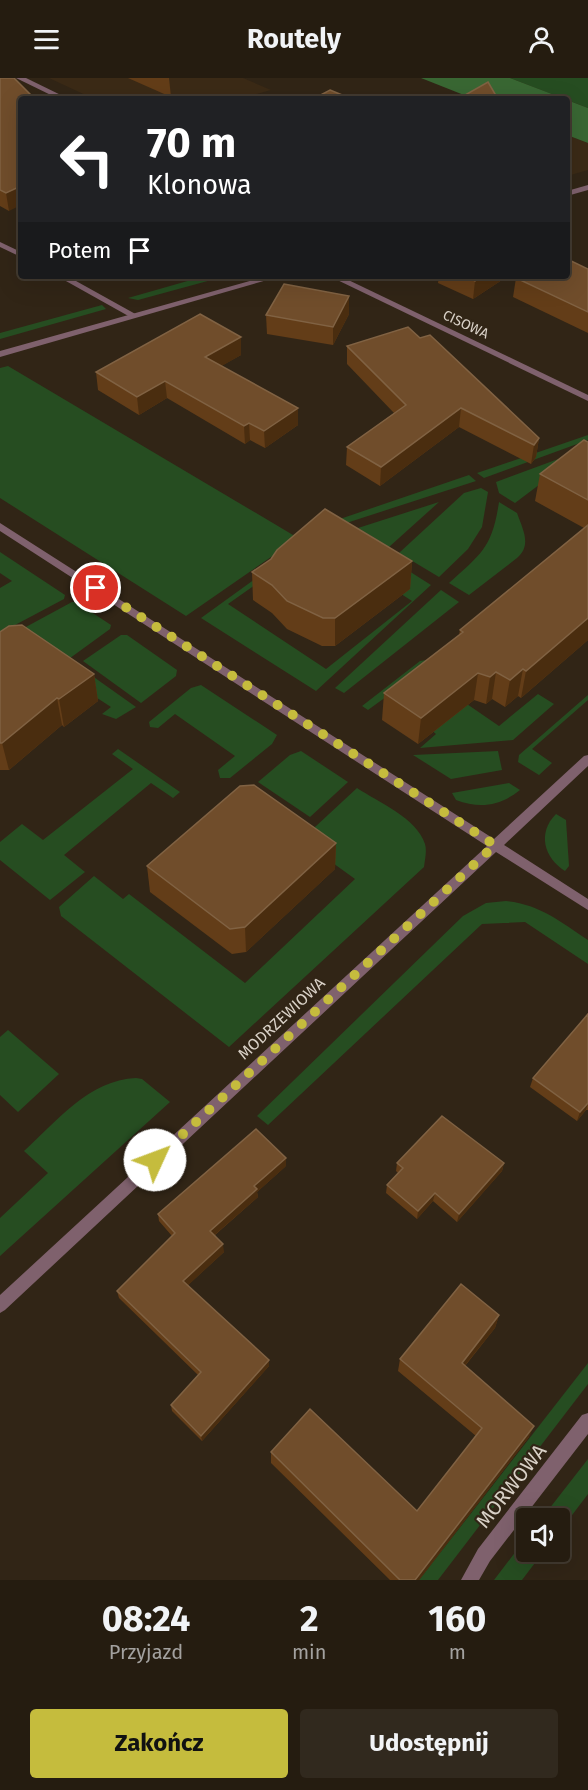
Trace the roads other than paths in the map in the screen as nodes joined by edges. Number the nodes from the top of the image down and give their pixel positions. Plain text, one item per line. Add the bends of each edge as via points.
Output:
1 (20, 78) edge
2 (59, 96) edge
3 (588, 188) edge
4 (570, 193) edge
5 (0, 244) edge
6 (18, 253) edge
7 (67, 279) edge
8 (267, 279) edge
9 (339, 279) edge
10 (135, 316) junction
11 (0, 354) edge
12 (588, 398) edge
13 (0, 526) edge
14 (588, 759) edge
15 (495, 845) junction
16 (588, 905) edge
17 (0, 1305) edge
18 (588, 1421) edge
19 (469, 1580) edge

1 - 2 street
3 - 4 street
5 - 6 street
7 - 10 street
8 - 10 street
9 - 12 street, CISOWA
10 - 11 street
13 - 15 street
14 - 15 street, MODRZEWIOWA
15 - 16 street
15 - 17 street, MODRZEWIOWA
18 - 19 street, MORWOWA

